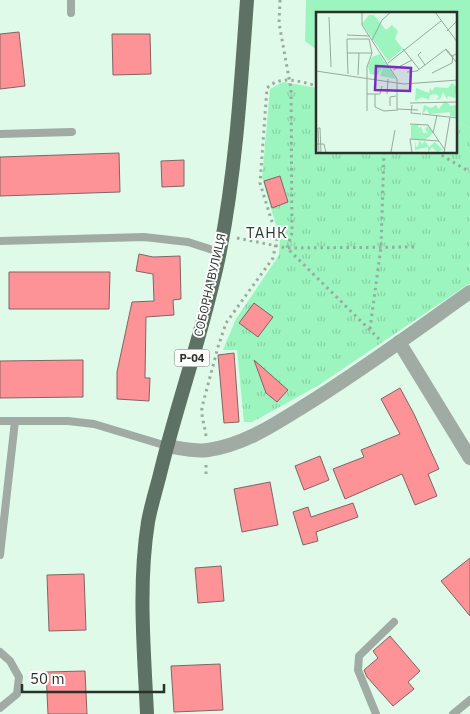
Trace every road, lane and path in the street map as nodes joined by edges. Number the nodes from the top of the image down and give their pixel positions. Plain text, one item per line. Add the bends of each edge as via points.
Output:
1 (71, 0) edge
2 (247, 0) edge
3 (280, 0) edge
4 (71, 13) dead end
5 (289, 79) junction
6 (316, 86) edge
7 (72, 132) dead end
8 (0, 134) edge
9 (384, 154) edge
10 (439, 154) edge
11 (470, 172) edge
12 (222, 236) junction
13 (0, 240) edge
14 (276, 246) junction
15 (414, 247) dead end
16 (287, 248) junction
17 (381, 248) junction
18 (220, 252) junction
19 (470, 292) edge
20 (370, 330) junction
21 (395, 346) junction
22 (0, 421) edge
23 (15, 421) junction
24 (167, 446) junction
25 (206, 451) junction
26 (470, 458) edge
27 (206, 474) dead end
28 (0, 555) edge
29 (394, 622) dead end
30 (0, 652) edge
31 (470, 700) edge
32 (0, 708) edge
33 (147, 714) edge
34 (376, 714) edge
35 (453, 714) edge

1 - 4 lane
2 - 12 main road, СОБОРНА ВУЛИЦЯ / Р-04 via 239,108
3 - 5 path via 279,23
5 - 6 path
5 - 14 path via 272,83 267,88 260,176 277,238
5 - 16 path via 292,233
7 - 8 lane
9 - 17 path
10 - 11 path
12 - 14 path
12 - 18 main road, СОБОРНА ВУЛИЦЯ / Р-04
13 - 18 lane via 144,237 188,242
14 - 16 path
14 - 25 path via 273,258 226,324 220,339 202,407
15 - 17 path
16 - 17 path
16 - 20 path
17 - 20 path
18 - 24 main road, СОБОРНА ВУЛИЦЯ / Р-04
19 - 21 street
20 - 21 path
21 - 25 street via 270,427 222,448
21 - 26 street
22 - 23 lane
23 - 24 lane via 94,424
23 - 28 lane
24 - 25 street
24 - 33 main road, СОБОРНА ВУЛИЦЯ / Р-04 via 148,520 144,556 142,588
25 - 27 path
29 - 34 lane via 360,656 358,670
30 - 32 lane via 10,661 19,677 17,694
31 - 35 lane

